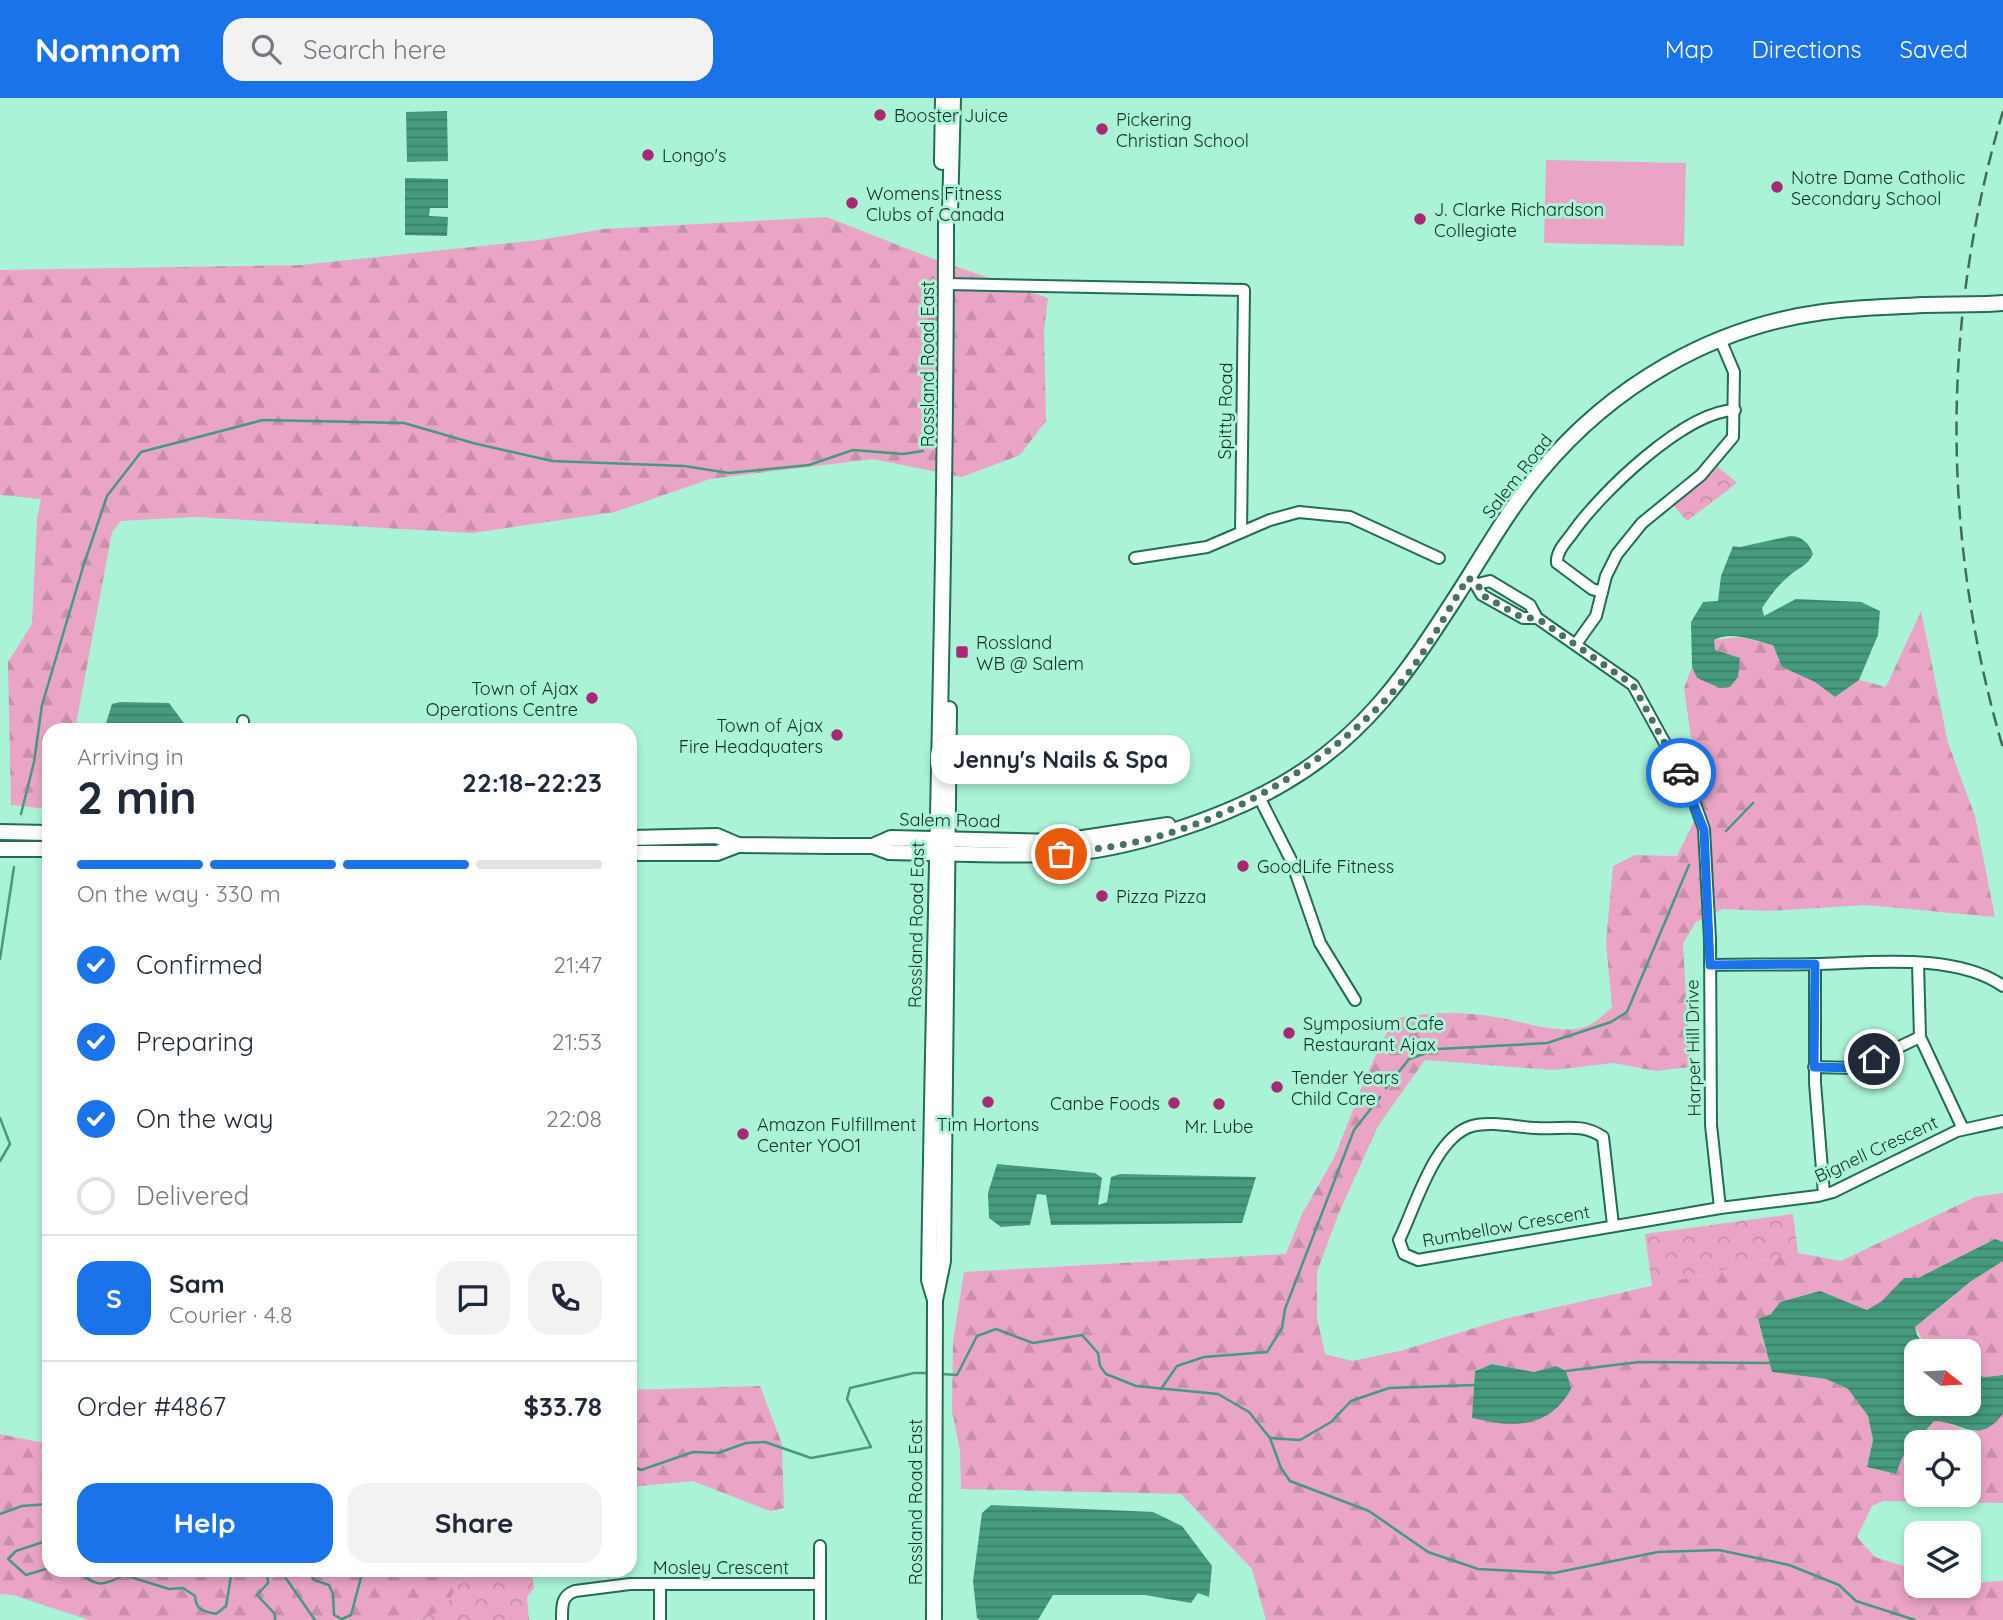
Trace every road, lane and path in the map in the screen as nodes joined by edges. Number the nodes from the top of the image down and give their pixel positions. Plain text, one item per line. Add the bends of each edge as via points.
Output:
1 (943, 98) edge
2 (953, 98) edge
3 (946, 220) junction
4 (946, 284) junction
5 (2003, 303) edge
6 (1720, 339) junction
7 (1735, 410) junction
8 (1241, 532) junction
9 (1135, 558) dead end
10 (1439, 558) dead end
11 (1473, 581) junction
12 (1602, 592) junction
13 (1537, 618) junction
14 (1576, 644) junction
15 (1258, 795) junction
16 (0, 832) edge
17 (42, 833) edge
18 (637, 838) edge
19 (738, 845) junction
20 (943, 846) junction
21 (0, 849) edge
22 (42, 849) edge
23 (637, 853) edge
24 (1918, 963) junction
25 (1815, 964) junction
26 (1710, 965) junction
27 (2003, 986) edge
28 (1355, 1000) dead end
29 (1920, 1037) junction
30 (1814, 1067) junction
31 (2003, 1121) edge
32 (1963, 1129) junction
33 (1824, 1194) junction
34 (1720, 1208) junction
35 (1613, 1226) junction
36 (820, 1546) dead end
37 (660, 1584) junction
38 (820, 1584) junction
39 (562, 1620) edge
40 (660, 1620) edge
41 (820, 1620) edge
42 (934, 1620) edge

1 - 3 main road, Rossland Road East via 941,215
2 - 3 main road, Rossland Road East via 950,213
3 - 4 main road, Rossland Road East
4 - 8 street, Spitty Road via 1244,290
4 - 20 main road, Rossland Road East
5 - 6 main road, Salem Road, bridge via 1820,312
6 - 7 street via 1734,372
6 - 11 main road, Salem Road via 1661,366 1575,434 1518,501
7 - 12 street via 1730,441 1700,475 1642,523 1617,554
7 - 12 street via 1722,410 1658,447 1613,485 1575,528 1557,563
8 - 9 street via 1207,547
8 - 10 street via 1299,512 1326,513 1350,517
11 - 13 street, Harper Hill Drive via 1482,595 1523,618
11 - 13 street, Harper Hill Drive via 1495,583 1530,605
11 - 15 main road, Salem Road via 1392,694 1336,746 1284,783
12 - 14 street via 1596,616
13 - 14 street, Harper Hill Drive
14 - 26 street, Harper Hill Drive via 1633,685 1689,787 1704,830
15 - 20 main road, Salem Road via 1141,841 1061,854
15 - 28 street via 1293,862 1320,943
16 - 17 main road
18 - 19 main road, Salem Road via 717,836
19 - 20 main road, Salem Road via 873,846 891,838
19 - 23 main road, Salem Road via 717,853
20 - 42 main road, Rossland Road East via 943,1261 935,1300
21 - 22 main road
24 - 25 street
24 - 27 street via 1987,974
24 - 29 street
25 - 26 street
25 - 30 street
26 - 34 street, Harper Hill Drive via 1711,1125
29 - 30 street via 1855,1068
29 - 32 street
30 - 33 street
31 - 32 street, Bignell Crescent
32 - 33 street, Bignell Crescent
33 - 34 street, Bignell Crescent
34 - 35 street, Rumbellow Crescent
35 - 35 street, Rumbellow Crescent via 1603,1137 1589,1127 1487,1124 1462,1130 1441,1150 1399,1240 1404,1254 1418,1260
36 - 38 street
37 - 38 street, Mosley Crescent
37 - 39 street, Mosley Crescent via 567,1594 562,1601
37 - 40 street
38 - 41 street

